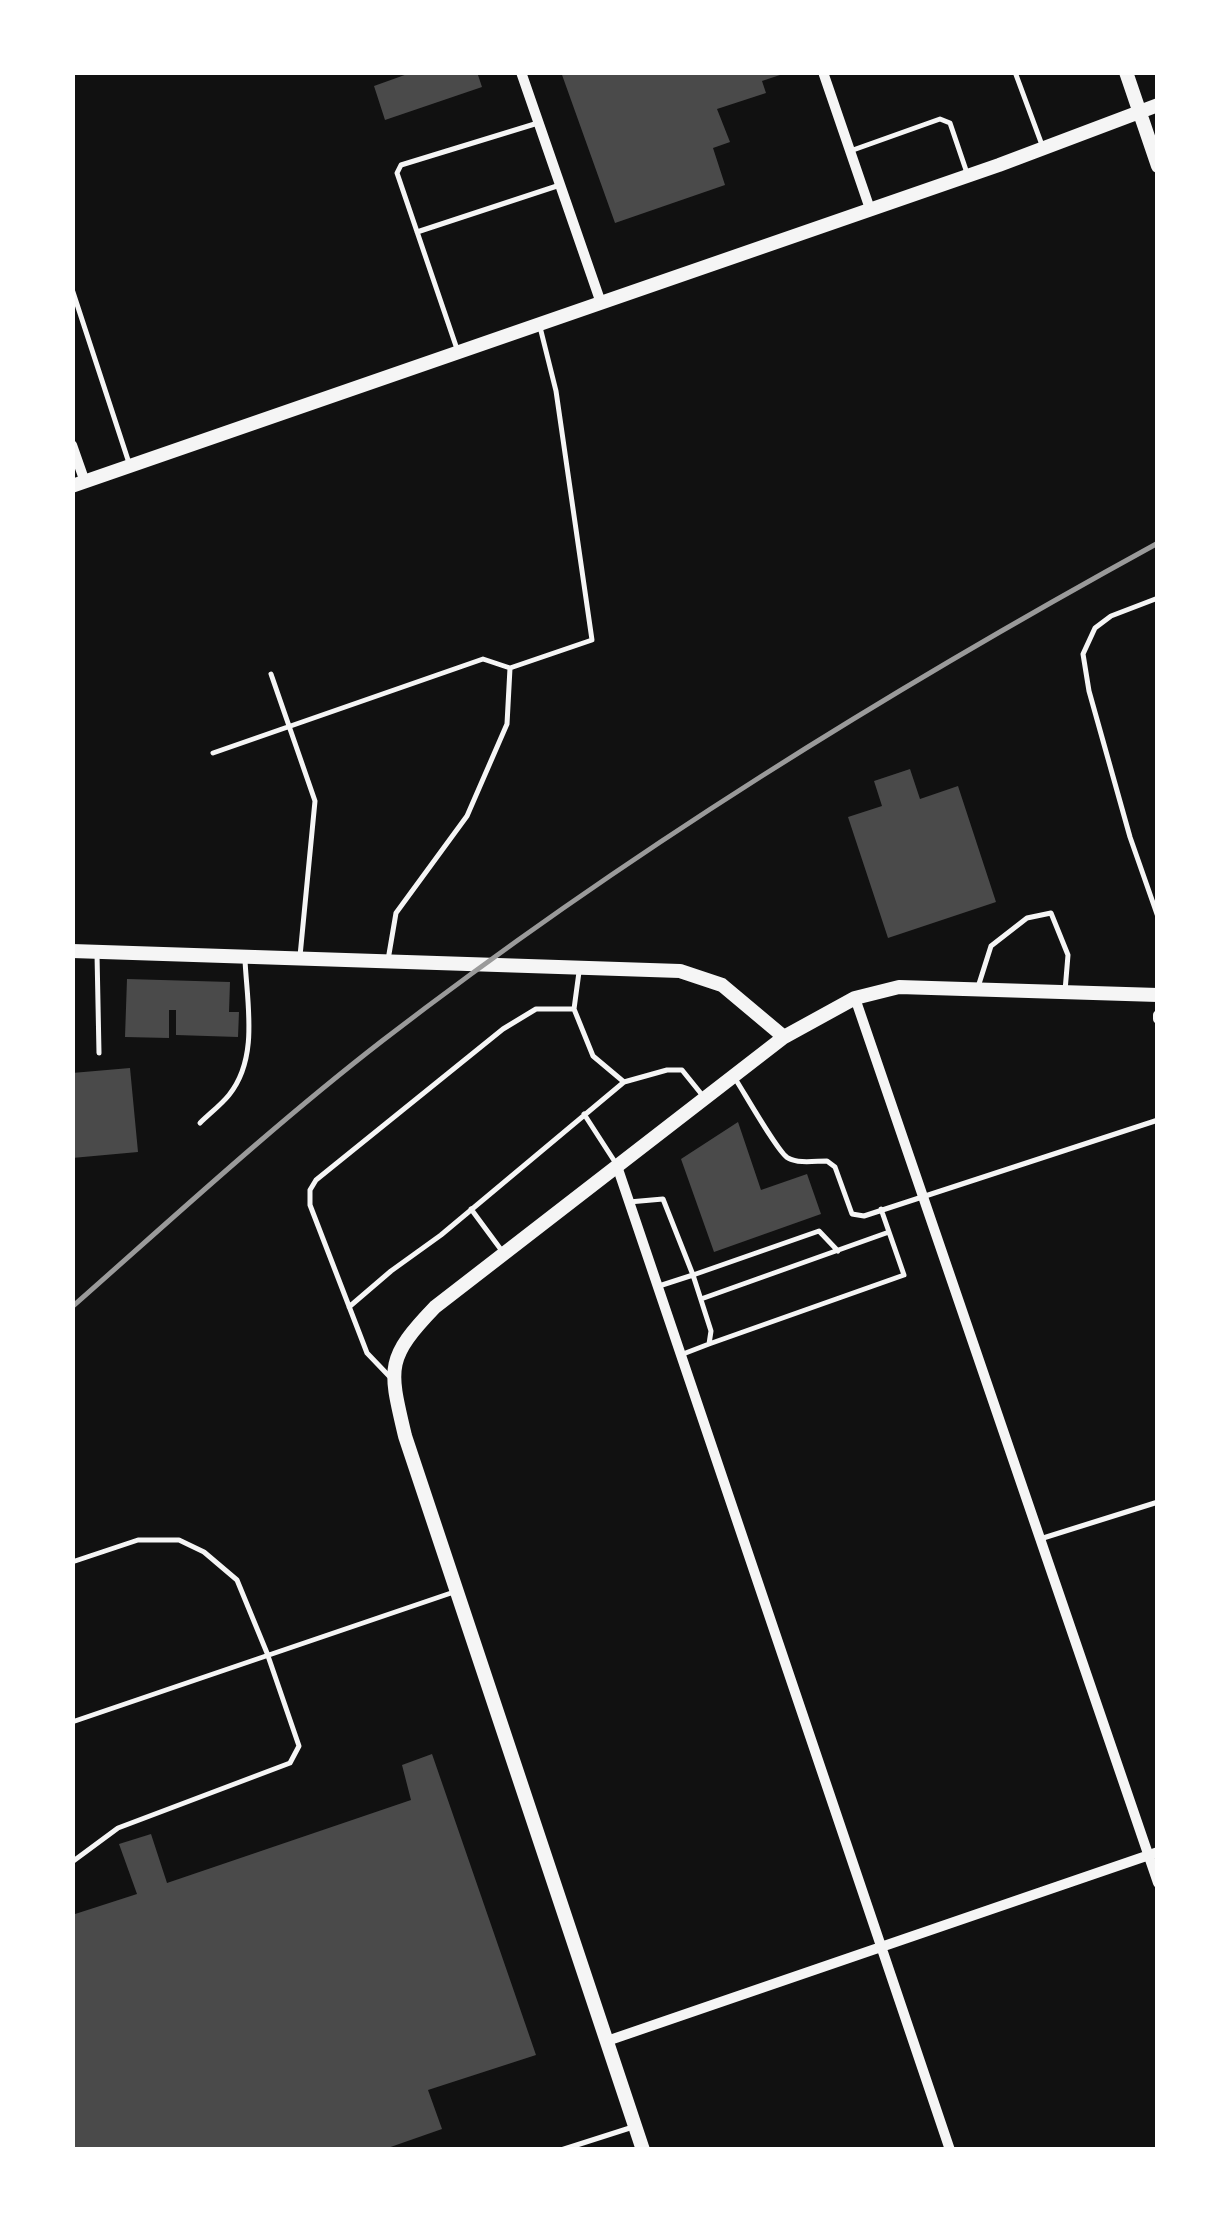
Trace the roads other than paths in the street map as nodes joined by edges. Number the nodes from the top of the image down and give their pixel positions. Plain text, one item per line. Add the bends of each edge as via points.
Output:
1 (521, 72) edge
2 (823, 72) edge
3 (1015, 72) edge
4 (1126, 72) edge
5 (1158, 104) edge
6 (1139, 111) junction
7 (538, 123) junction
8 (1044, 148) junction
9 (850, 152) junction
10 (1158, 166) edge
11 (968, 176) junction
12 (560, 184) junction
13 (870, 210) junction
14 (417, 232) junction
15 (72, 289) edge
16 (601, 303) junction
17 (539, 324) junction
18 (458, 352) junction
19 (72, 445) edge
20 (130, 466) junction
21 (79, 484) edge
22 (1158, 598) edge
23 (510, 668) junction
24 (270, 674) dead end
25 (289, 727) junction
26 (213, 753) dead end
27 (1158, 917) edge
28 (72, 950) edge
29 (97, 952) junction
30 (245, 957) junction
31 (300, 959) junction
32 (388, 962) junction
33 (580, 970) junction
34 (978, 988) junction
35 (1065, 994) junction
36 (1158, 995) edge
37 (854, 998) junction
38 (574, 1009) junction
39 (784, 1037) junction
40 (99, 1053) dead end
41 (734, 1077) junction
42 (624, 1082) junction
43 (705, 1098) junction
44 (584, 1114) junction
45 (1158, 1120) edge
46 (200, 1123) dead end
47 (617, 1166) junction
48 (923, 1195) junction
49 (630, 1202) junction
50 (471, 1209) junction
51 (881, 1210) junction
52 (889, 1232) junction
53 (838, 1250) junction
54 (504, 1254) junction
55 (694, 1276) junction
56 (659, 1286) junction
57 (701, 1299) junction
58 (348, 1307) junction
59 (709, 1344) junction
60 (683, 1354) junction
61 (391, 1378) junction
62 (1158, 1502) edge
63 (1040, 1538) junction
64 (72, 1562) edge
65 (457, 1591) junction
66 (268, 1653) junction
67 (72, 1722) edge
68 (1153, 1853) edge
69 (72, 1862) edge
70 (1158, 1883) edge
71 (880, 1948) junction
72 (607, 2041) junction
73 (636, 2126) junction
74 (561, 2150) edge
75 (644, 2150) edge
76 (950, 2150) edge

1 - 7 street
2 - 9 street
3 - 8 lane
4 - 6 street
5 - 6 street
6 - 8 street
6 - 10 street
7 - 12 street
7 - 14 lane via 401,164 397,173
8 - 11 street
9 - 11 lane via 940,119 950,123
9 - 13 street
11 - 13 street
12 - 14 lane
12 - 16 street
13 - 16 street
14 - 18 lane
15 - 20 lane
16 - 17 street
17 - 18 street
17 - 23 lane via 556,391 592,640
18 - 20 street
19 - 21 street
20 - 21 street
22 - 27 lane via 1094,628 1083,654
23 - 25 lane via 484,660
23 - 32 lane via 507,724 467,816 396,913
24 - 25 lane
25 - 26 lane
25 - 31 lane via 315,802
28 - 29 street
29 - 30 street
29 - 40 lane
30 - 31 street
30 - 46 lane via 249,1042 243,1070 230,1094
31 - 32 street
32 - 33 street
33 - 38 lane
33 - 39 street via 680,971 708,980
34 - 35 street
34 - 35 lane via 991,946 1028,918 1051,914 1068,955
34 - 37 street via 898,987
35 - 36 street
37 - 39 street
37 - 48 street
38 - 42 lane via 593,1056
38 - 58 lane via 536,1009 503,1029 316,1180 310,1204
39 - 41 street
41 - 43 street
41 - 51 lane via 778,1152 791,1160 827,1160 852,1214
42 - 43 lane via 682,1070
42 - 44 lane
43 - 47 street
44 - 47 lane
44 - 50 lane
45 - 48 lane
47 - 49 street
47 - 54 street
48 - 51 lane
48 - 63 street
49 - 55 lane via 662,1199
49 - 56 street
50 - 54 lane
50 - 58 lane
51 - 52 lane
52 - 53 lane
52 - 59 lane via 904,1275
53 - 55 lane via 819,1231
53 - 57 lane
54 - 61 street via 415,1328 398,1349
55 - 56 lane
55 - 57 lane
56 - 60 street
57 - 59 lane
58 - 61 lane via 367,1353
59 - 60 lane
60 - 71 street
61 - 65 street
62 - 63 lane
63 - 68 street
64 - 66 lane via 138,1540 179,1540 237,1580
65 - 66 lane
65 - 72 street
66 - 67 lane
66 - 69 lane via 298,1746 290,1763 118,1828
68 - 70 street
68 - 71 street
71 - 72 street
71 - 76 street
72 - 73 street
73 - 74 lane
73 - 75 street

